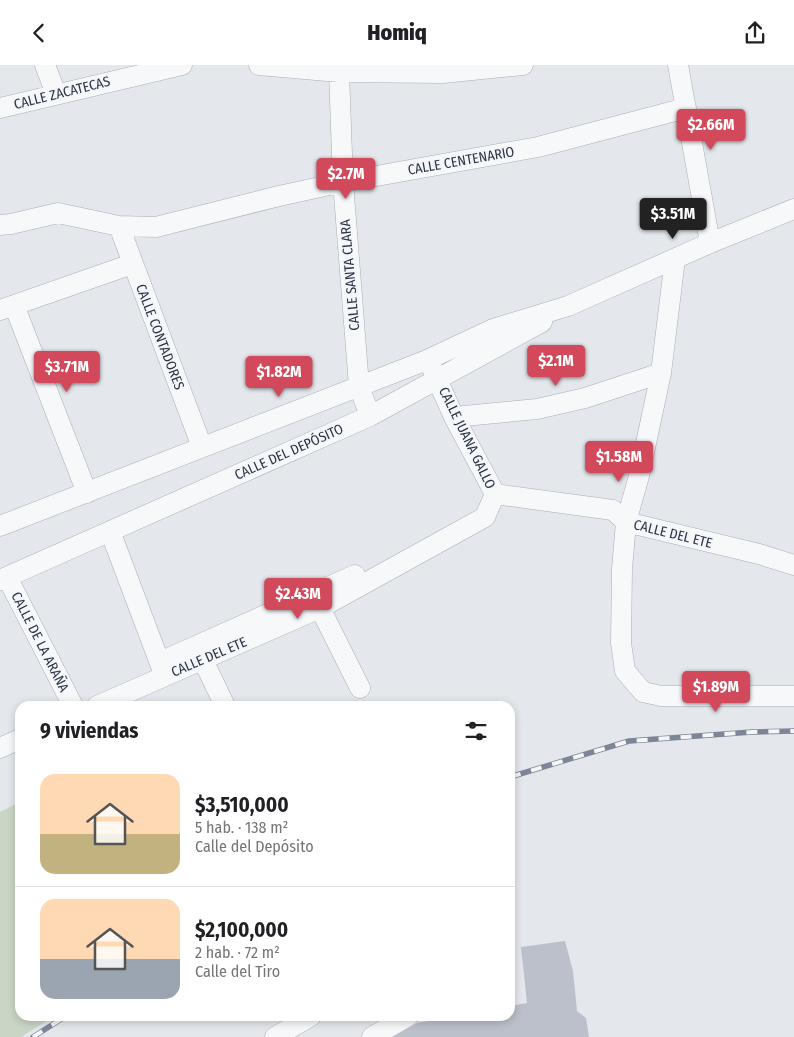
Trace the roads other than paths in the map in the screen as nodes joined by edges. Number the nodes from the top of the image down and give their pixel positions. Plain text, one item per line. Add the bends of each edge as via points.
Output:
1 (45, 65) edge
2 (182, 65) edge
3 (259, 65) edge
4 (523, 65) edge
5 (678, 65) edge
6 (339, 72) junction
7 (56, 94) junction
8 (0, 109) edge
9 (686, 109) junction
10 (343, 183) junction
11 (794, 209) edge
12 (0, 225) edge
13 (119, 226) junction
14 (710, 243) junction
15 (675, 259) junction
16 (132, 264) junction
17 (568, 306) junction
18 (7, 308) edge
19 (427, 360) junction
20 (660, 373) junction
21 (438, 379) junction
22 (359, 386) junction
23 (370, 416) junction
24 (454, 417) junction
25 (202, 447) junction
26 (87, 493) junction
27 (495, 494) junction
28 (485, 517) joint
29 (626, 522) junction
30 (1, 524) edge
31 (110, 531) junction
32 (426, 551) junction
33 (794, 565) edge
34 (3, 579) edge
35 (320, 607) junction
36 (203, 660) junction
37 (163, 669) junction
38 (360, 688) dead end
39 (794, 696) edge
40 (70, 701) edge
41 (106, 701) edge
42 (223, 701) edge
43 (15, 741) edge
44 (0, 748) edge
45 (303, 1021) edge
46 (399, 1021) edge
47 (275, 1037) edge
48 (372, 1037) edge

1 - 7 street
2 - 7 street, CALLE ZACATECAS
3 - 6 street
4 - 6 street via 444,73
5 - 9 street
6 - 10 street, CALLE SANTA CLARA
7 - 8 street, CALLE ZACATECAS
9 - 10 street, CALLE CENTENARIO via 538,147
9 - 14 street
10 - 13 street, CALLE CENTENARIO via 156,227
10 - 22 street, CALLE SANTA CLARA
11 - 14 street, CALLE DEL DEPÓSITO
12 - 13 street, CALLE CENTENARIO via 58,213
13 - 16 street, CALLE CONTADORES
14 - 15 street, CALLE DEL DEPÓSITO
15 - 17 street, CALLE DEL DEPÓSITO
15 - 20 street
16 - 18 street
16 - 25 street, CALLE CONTADORES
17 - 19 street, CALLE DEL DEPÓSITO via 493,329
17 - 21 street, CALLE DEL DEPÓSITO
18 - 26 street
19 - 21 street, CALLE JUANA GALLO
19 - 22 street, CALLE DEL DEPÓSITO
20 - 24 street via 584,398 536,409
20 - 29 street
21 - 23 street, CALLE DEL DEPÓSITO
21 - 24 street, CALLE JUANA GALLO
22 - 23 street, CALLE SANTA CLARA
22 - 25 street, CALLE DEL DEPÓSITO
23 - 31 street, CALLE DEL DEPÓSITO
24 - 27 street, CALLE JUANA GALLO
25 - 26 street, CALLE DEL DEPÓSITO
26 - 30 street, CALLE DEL DEPÓSITO
27 - 28 street, CALLE JUANA GALLO
27 - 29 street, CALLE DEL ETE via 613,510
28 - 32 street, CALLE DEL ETE
29 - 33 street, CALLE DEL ETE
29 - 39 street via 621,643 625,671 643,692 661,696
31 - 34 street, CALLE DEL DEPÓSITO
31 - 37 street
32 - 35 street, CALLE DEL ETE
32 - 37 street, CALLE DEL ETE via 388,560
34 - 40 street, CALLE DE LA ARAÑA
35 - 36 street, CALLE DEL ETE
35 - 38 street
36 - 37 street, CALLE DEL ETE
36 - 42 street
37 - 41 street, CALLE DEL ETE
43 - 44 street
45 - 47 street
46 - 48 street

